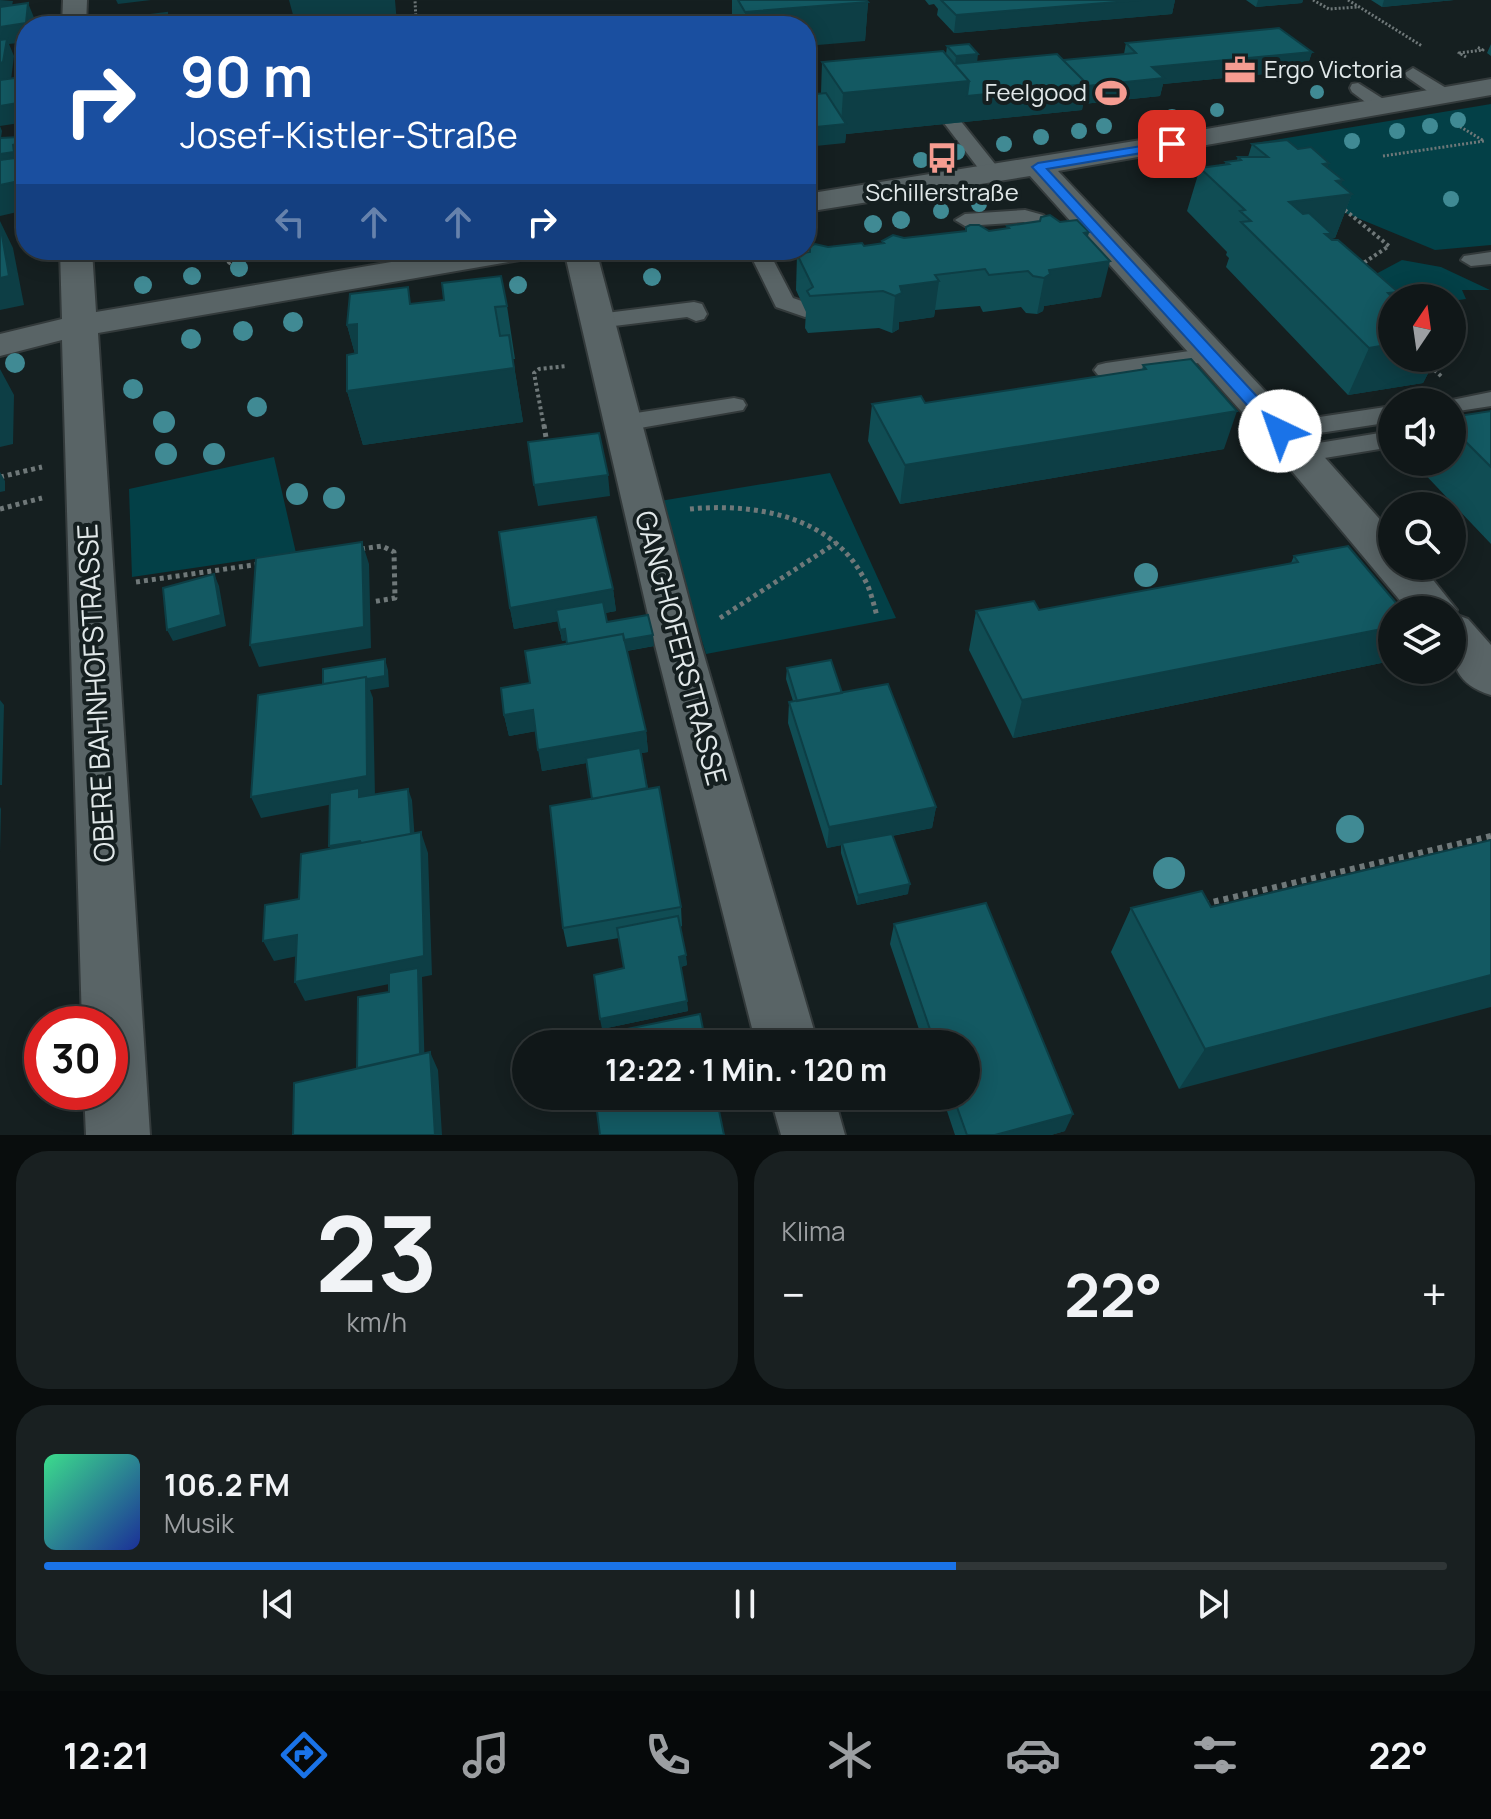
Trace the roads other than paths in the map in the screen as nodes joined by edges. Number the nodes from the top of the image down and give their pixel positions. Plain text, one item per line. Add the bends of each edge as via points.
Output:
1 (1491, 87) edge
2 (1358, 88) dead end
3 (1382, 106) junction
4 (963, 122) edge
5 (1014, 170) junction
6 (816, 201) edge
7 (965, 220) dead end
8 (1106, 241) junction
9 (77, 260) edge
10 (460, 260) edge
11 (583, 260) edge
12 (763, 260) edge
13 (805, 310) edge
14 (696, 314) dead end
15 (80, 325) junction
16 (603, 341) junction
17 (0, 345) edge
18 (1210, 355) junction
19 (1106, 370) dead end
20 (1491, 399) edge
21 (1466, 403) edge
22 (734, 405) dead end
23 (1378, 419) edge
24 (623, 423) junction
25 (1491, 423) edge
26 (1466, 427) edge
27 (1378, 441) edge
28 (1297, 450) junction
29 (1378, 453) edge
30 (1378, 545) edge
31 (1409, 580) edge
32 (1422, 596) edge
33 (1466, 648) edge
34 (1491, 677) edge
35 (783, 1030) edge
36 (806, 1110) edge
37 (118, 1135) edge
38 (813, 1135) edge

1 - 3 street via 1425,89
2 - 3 lane
3 - 5 street
4 - 5 lane
5 - 6 street
5 - 8 street
7 - 8 lane via 1025,216 1036,219 1062,247
8 - 18 street
9 - 15 street, OBERE BAHNHOFSTRASSE
10 - 15 street
11 - 16 street, GANGHOFERSTRASSE
12 - 13 lane via 784,302
14 - 16 lane via 694,309
15 - 17 street
15 - 37 street, OBERE BAHNHOFSTRASSE
16 - 24 street, GANGHOFERSTRASSE
18 - 19 lane
18 - 28 street
20 - 21 lane
22 - 24 lane
23 - 28 lane
24 - 35 street, GANGHOFERSTRASSE
25 - 26 lane
27 - 28 lane
28 - 29 lane
28 - 30 street
31 - 32 street
33 - 34 street
36 - 38 street

